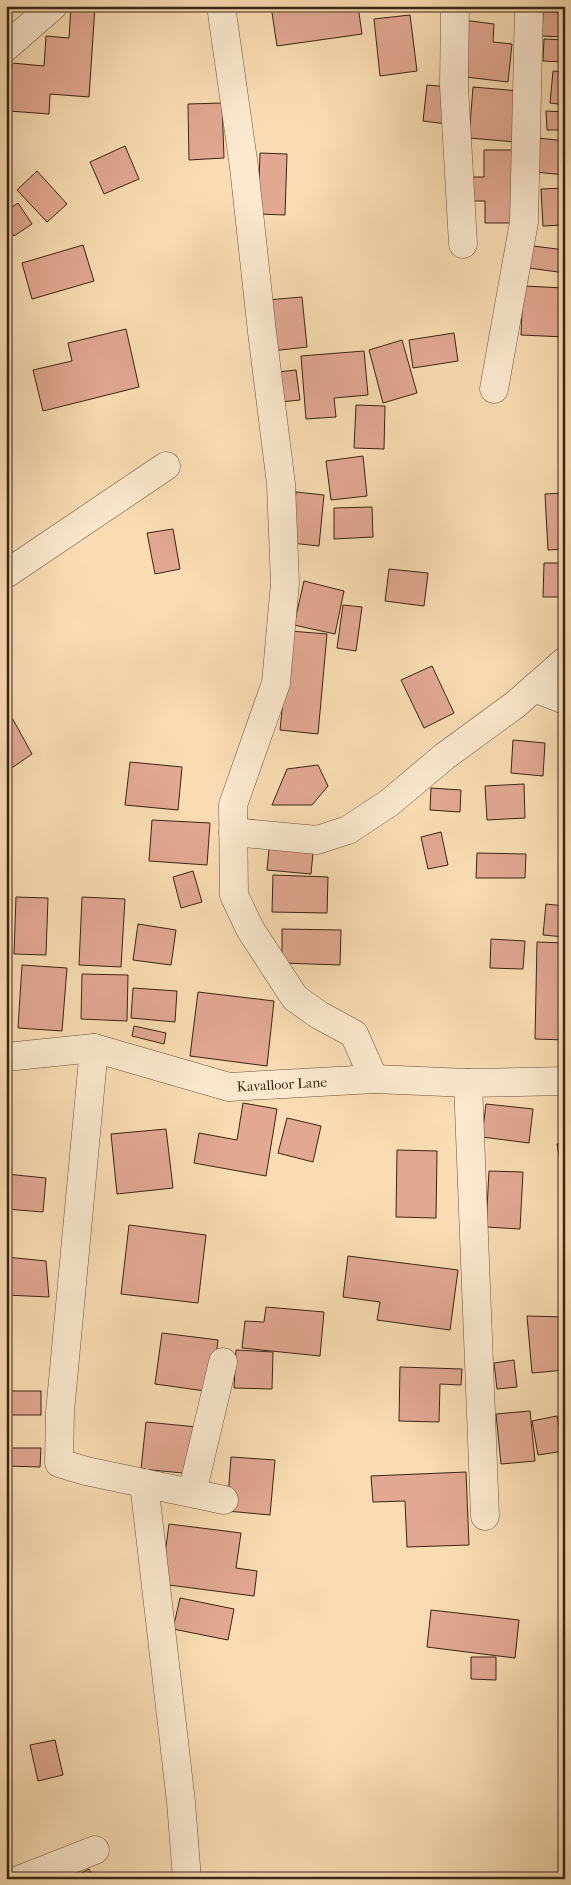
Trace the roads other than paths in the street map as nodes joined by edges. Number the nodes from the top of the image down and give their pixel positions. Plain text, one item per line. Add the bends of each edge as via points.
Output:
1 (53, 6) edge
2 (221, 6) edge
3 (455, 6) edge
4 (529, 6) edge
5 (6, 46) edge
6 (463, 244) dead end
7 (494, 389) dead end
8 (166, 466) dead end
9 (6, 574) edge
10 (565, 661) edge
11 (534, 688) junction
12 (565, 700) edge
13 (233, 832) junction
14 (94, 1048) junction
15 (6, 1057) edge
16 (374, 1079) junction
17 (565, 1081) edge
18 (468, 1083) junction
19 (223, 1362) dead end
20 (144, 1483) junction
21 (192, 1493) junction
22 (224, 1500) dead end
23 (485, 1516) dead end
24 (95, 1850) dead end
25 (21, 1879) edge
26 (187, 1879) edge

1 - 5 street
2 - 13 street via 282,484 284,583 276,682 232,805
3 - 6 street via 454,86
4 - 7 street via 524,222
8 - 9 street
10 - 11 street
11 - 12 street
11 - 13 street via 389,803 348,830 317,840
13 - 16 street via 234,896 250,928 295,998 354,1034
14 - 15 street, Kavalloor Lane
14 - 16 street, Kavalloor Lane via 229,1087
14 - 20 street via 60,1412 59,1463
16 - 18 street, Kavalloor Lane
17 - 18 street, Kavalloor Lane
18 - 23 street
19 - 21 street
20 - 21 street
20 - 26 street
21 - 22 street
24 - 25 street

